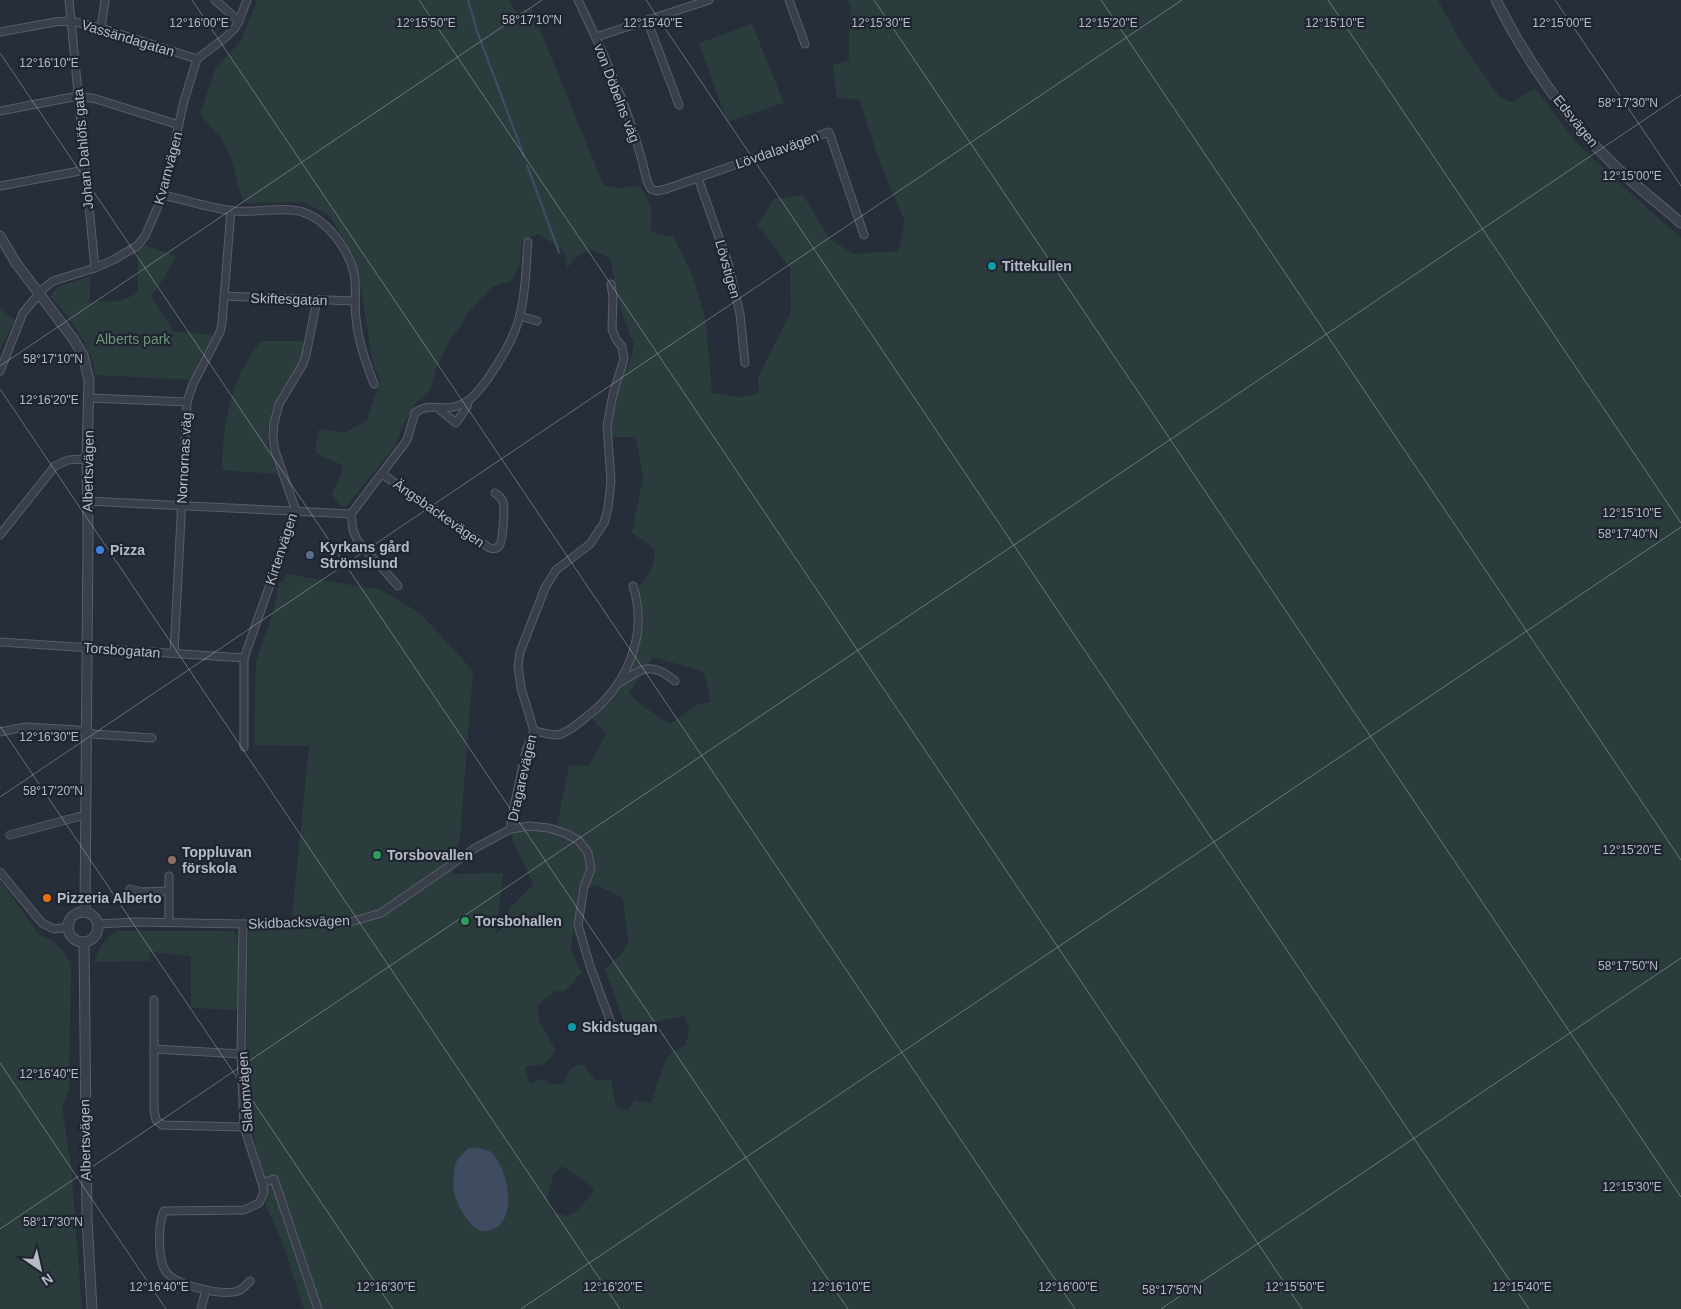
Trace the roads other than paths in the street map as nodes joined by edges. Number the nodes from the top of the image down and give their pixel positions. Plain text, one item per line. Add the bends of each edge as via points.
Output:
1 (69, 0) edge
2 (105, 0) edge
3 (215, 0) edge
4 (247, 0) edge
5 (578, 0) edge
6 (708, 0) edge
7 (788, 0) edge
8 (1496, 0) edge
9 (647, 20) junction
10 (71, 21) junction
11 (239, 21) junction
12 (101, 28) junction
13 (0, 32) edge
14 (596, 37) junction
15 (805, 44) dead end
16 (197, 59) junction
17 (78, 96) junction
18 (679, 106) dead end
19 (0, 111) edge
20 (179, 125) junction
21 (85, 170) junction
22 (698, 178) junction
23 (0, 186) edge
24 (651, 189) joint
25 (163, 195) junction
26 (231, 210) junction
27 (1681, 223) edge
28 (864, 235) dead end
29 (0, 236) edge
30 (528, 242) dead end
31 (95, 268) junction
32 (611, 284) dead end
33 (38, 293) junction
34 (224, 296) junction
35 (317, 300) junction
36 (355, 301) junction
37 (520, 316) junction
38 (537, 321) dead end
39 (745, 363) dead end
40 (0, 371) edge
41 (374, 384) dead end
42 (90, 398) junction
43 (187, 402) junction
44 (468, 402) junction
45 (439, 409) junction
46 (87, 459) junction
47 (382, 474) junction
48 (495, 493) dead end
49 (86, 500) junction
50 (182, 504) junction
51 (296, 511) junction
52 (351, 514) junction
53 (0, 535) edge
54 (398, 586) dead end
55 (633, 586) dead end
56 (0, 642) edge
57 (87, 648) junction
58 (174, 653) junction
59 (244, 658) junction
60 (675, 681) dead end
61 (618, 684) junction
62 (534, 731) junction
63 (0, 732) edge
64 (87, 733) junction
65 (152, 738) dead end
66 (244, 747) dead end
67 (86, 816) junction
68 (511, 829) junction
69 (10, 835) dead end
70 (0, 872) edge
71 (170, 876) dead end
72 (130, 889) dead end
73 (169, 891) junction
74 (85, 912) junction
75 (168, 922) junction
76 (98, 924) junction
77 (243, 924) junction
78 (69, 927) junction
79 (84, 942) junction
80 (154, 1000) dead end
81 (611, 1023) dead end
82 (154, 1048) junction
83 (242, 1054) junction
84 (244, 1127) junction
85 (262, 1183) junction
86 (250, 1281) dead end
87 (206, 1290) junction
88 (92, 1309) edge
89 (201, 1309) edge
90 (318, 1309) edge

1 - 10 street, Johan Dahlöfs gata
2 - 12 street
3 - 11 street
4 - 11 street
5 - 14 street, von Döbelns väg
6 - 9 street
7 - 15 street
8 - 27 street, Edsvägen via 1524,49 1578,127 1611,162
9 - 14 street
9 - 18 street
10 - 12 street, Vassändagatan
10 - 13 street, Vassändagatan
10 - 17 street, Johan Dahlöfs gata
11 - 16 street via 226,37
12 - 16 street, Vassändagatan
14 - 24 street, von Döbelns väg via 630,122
16 - 20 street, Kvarnvägen
17 - 19 street
17 - 20 street
17 - 21 street, Johan Dahlöfs gata
20 - 25 street, Kvarnvägen
21 - 23 street
21 - 31 street, Johan Dahlöfs gata
22 - 24 street, Lövdalavägen via 666,189
22 - 28 street, Lövdalavägen via 829,132
22 - 39 street, Lövstigen via 729,266 740,314
25 - 26 street
25 - 31 street, Kvarnvägen via 141,242
26 - 34 street, Nornornas väg
26 - 36 street via 294,210 318,218 338,240 354,270
29 - 33 street, Albertsvägen
30 - 37 street
31 - 33 street, Kvarnvägen via 54,281
32 - 62 street, Dragarevägen via 614,297 612,330 622,347 624,359 607,426 611,481 608,508 604,523 594,539 556,570 545,588 520,652 521,688
33 - 40 street, Kvarnvägen via 23,313
33 - 42 street, Albertsvägen via 83,355
34 - 35 street, Skiftesgatan
34 - 43 street, Nornornas väg via 220,332
35 - 36 street, Skiftesgatan
35 - 51 street, Kirtenvägen via 306,355 280,404 273,430 275,450
36 - 41 street via 356,327
37 - 38 street
37 - 44 street via 494,369
42 - 43 street
42 - 46 street, Albertsvägen
43 - 50 street, Nornornas väg
44 - 45 street
44 - 45 street via 456,423
45 - 47 street via 425,406 415,413 410,436
46 - 49 street, Albertsvägen
46 - 53 street via 68,460 55,466
47 - 48 street, Ängsbackevägen via 493,549 501,543 504,510 502,499
47 - 52 street
49 - 50 street
49 - 57 street, Albertsvägen
50 - 51 street
50 - 58 street, Nornornas väg
51 - 52 street
51 - 59 street, Kirtenvägen
52 - 54 street via 357,540
55 - 61 street via 638,601 639,623 635,644
56 - 57 street, Torsbogatan
57 - 58 street, Torsbogatan
57 - 64 street, Albertsvägen
58 - 59 street, Torsbogatan
59 - 66 street, Kirtenvägen
60 - 61 street via 659,669 652,668 641,670
61 - 62 street via 599,708 565,732 557,735
62 - 68 street, Dragarevägen via 526,751
63 - 64 street via 25,727
64 - 65 street
64 - 67 street, Albertsvägen
67 - 69 street
67 - 74 street, Albertsvägen
68 - 77 street, Skidbacksvägen via 477,847 381,913 347,923
68 - 81 street, Skidbacksvägen via 529,826 549,828 579,841 588,853 591,869 584,887 578,926
70 - 78 street via 42,923 54,928
71 - 73 street
72 - 73 street
73 - 75 street
74 - 76 street
74 - 78 street via 73,916
75 - 76 street, Skidbacksvägen
75 - 77 street, Skidbacksvägen
76 - 79 street via 96,935
77 - 83 street, Slalomvägen
78 - 79 street via 73,937
79 - 88 street, Albertsvägen via 87,1220
80 - 82 street
82 - 83 street
82 - 84 street via 156,1120 162,1125
83 - 84 street, Slalomvägen
84 - 85 street, Slalomvägen
85 - 87 street via 264,1192 259,1203 244,1210 164,1211 161,1218 161,1261 166,1273 176,1281
85 - 90 street via 274,1179
86 - 87 street via 240,1290
87 - 89 street

